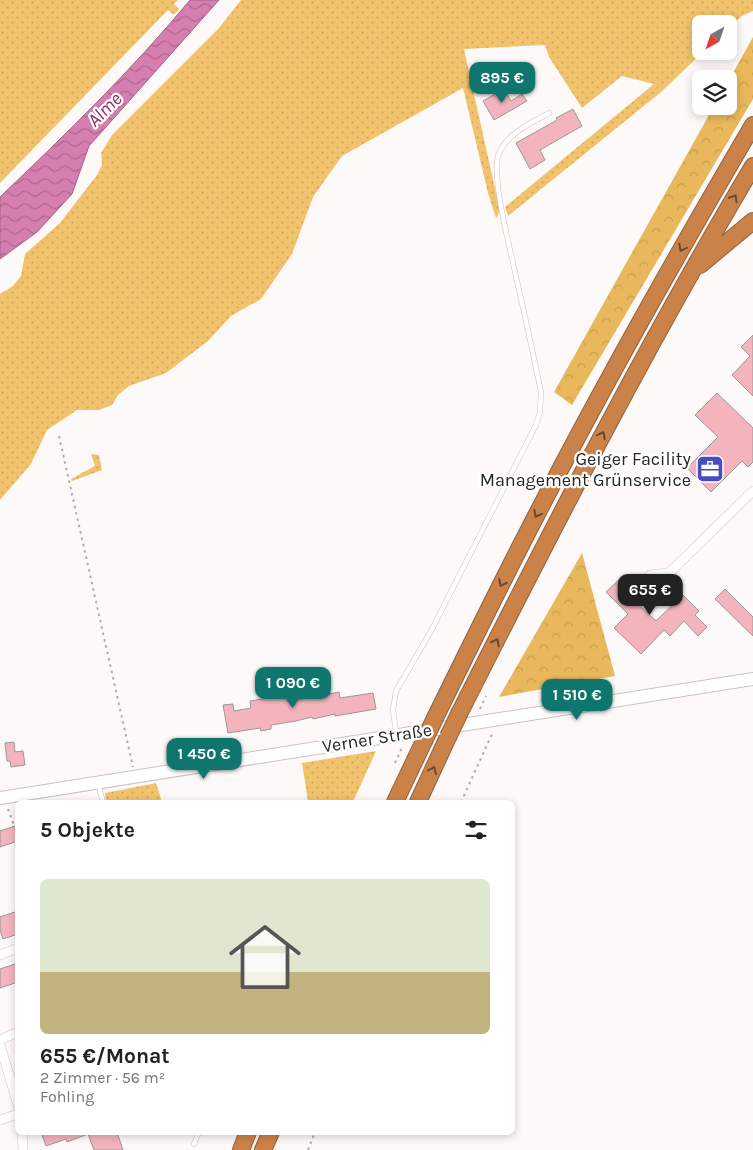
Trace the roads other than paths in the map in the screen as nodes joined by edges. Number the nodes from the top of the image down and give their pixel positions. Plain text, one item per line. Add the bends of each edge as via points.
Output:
1 (549, 113) dead end
2 (753, 125) edge
3 (753, 166) edge
4 (753, 221) edge
5 (692, 271) junction
6 (753, 491) edge
7 (650, 576) dead end
8 (753, 679) edge
9 (399, 740) junction
10 (98, 782) junction
11 (2, 797) edge
12 (102, 800) edge
13 (396, 800) edge
14 (419, 800) edge
15 (15, 949) edge
16 (0, 955) edge
17 (15, 1033) edge
18 (0, 1040) edge
19 (0, 1045) edge
20 (15, 1096) edge
21 (15, 1115) edge
22 (0, 1120) edge
23 (22, 1135) edge
24 (198, 1135) edge
25 (247, 1135) edge
26 (270, 1135) edge
27 (194, 1144) dead end
28 (23, 1150) edge
29 (241, 1150) edge
30 (263, 1150) edge

1 - 9 lane via 513,136 500,151 498,163 501,206 542,392 540,412 431,631 396,691 393,709
2 -> 13 highway, bridge via 556,478
5 -> 3 highway
4 - 5 highway
14 -> 5 highway, bridge via 542,549
6 - 7 street via 669,573
8 - 9 main road, Verner Straße via 494,720
9 - 10 main road, Verner Straße
10 - 11 main road, Verner Straße
10 - 12 lane
15 - 16 street
17 - 18 street
19 - 20 street
21 - 22 street
23 - 28 street
24 - 27 lane
25 - 29 highway
26 - 30 highway

